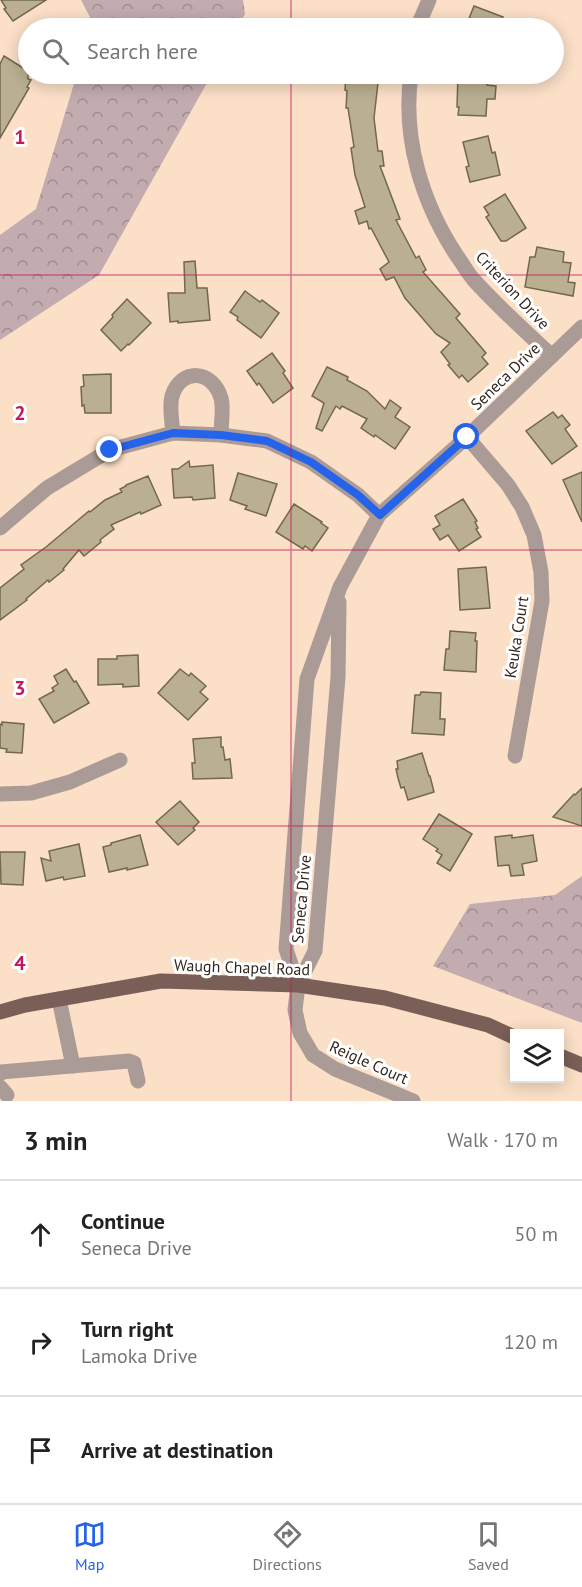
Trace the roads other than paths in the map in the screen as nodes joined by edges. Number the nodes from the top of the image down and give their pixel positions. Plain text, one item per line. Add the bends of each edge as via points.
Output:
1 (429, 0) edge
2 (421, 18) edge
3 (410, 84) edge
4 (582, 327) edge
5 (552, 356) junction
6 (173, 433) junction
7 (221, 435) junction
8 (467, 437) junction
9 (380, 515) junction
10 (0, 528) edge
11 (340, 587) junction
12 (515, 756) dead end
13 (120, 760) dead end
14 (0, 794) edge
15 (298, 985) junction
16 (59, 999) junction
17 (0, 1012) edge
18 (510, 1034) edge
19 (564, 1058) edge
20 (582, 1065) edge
21 (73, 1066) junction
22 (0, 1074) edge
23 (138, 1081) dead end
24 (391, 1097) edge
25 (413, 1101) edge

1 - 2 street
3 - 5 street, Criterion Drive via 411,148 425,195 446,240 472,278
4 - 5 street, Seneca Drive
5 - 8 street, Seneca Drive
6 - 7 street
6 - 7 street via 172,396 177,385 195,375 209,379 217,387 222,400
6 - 10 street via 110,450 47,488
7 - 9 street via 267,441 311,462
8 - 9 street, Seneca Drive
8 - 12 street, Keuka Court via 522,507 534,535 542,572 542,601
9 - 11 street, Seneca Drive
11 - 15 street, Seneca Drive via 338,677 315,951
11 - 15 street, Seneca Drive via 307,679 286,949
13 - 14 street via 70,782 31,793
15 - 16 main road, Waugh Chapel Road via 161,981
15 - 18 main road, Waugh Chapel Road via 385,998
15 - 24 street, Reigle Court via 296,1010 300,1033 313,1055
16 - 17 main road, Waugh Chapel Road
16 - 21 street
19 - 20 main road
21 - 22 street
21 - 23 street via 129,1061 134,1063
24 - 25 street, Reigle Court

